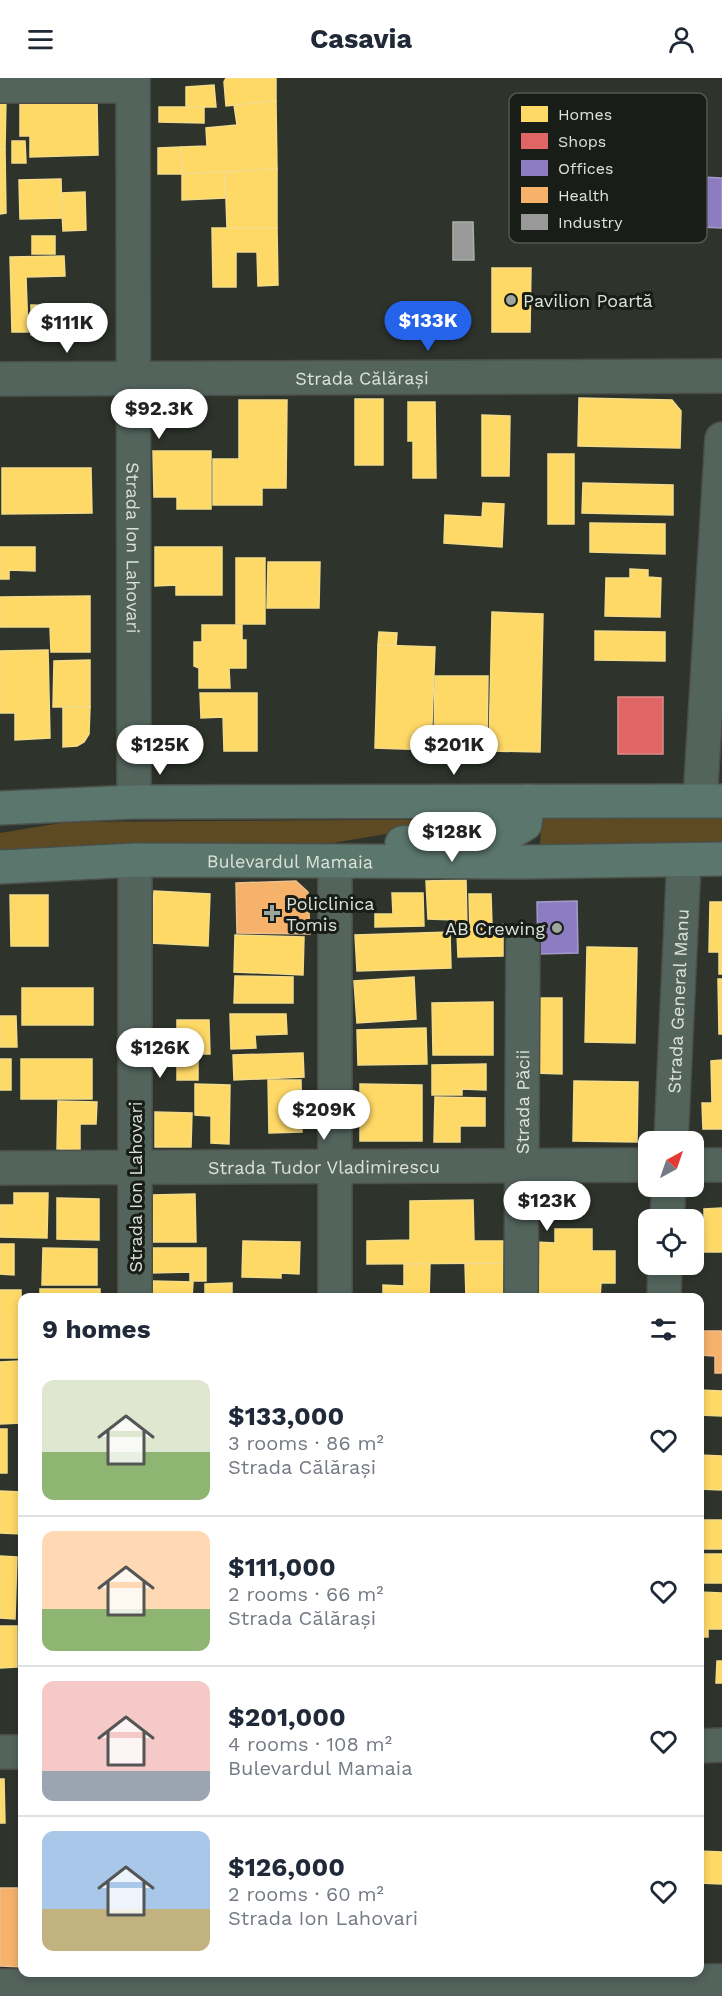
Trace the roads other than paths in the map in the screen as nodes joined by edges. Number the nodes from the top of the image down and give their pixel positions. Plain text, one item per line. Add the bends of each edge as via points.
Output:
1 (133, 82) edge
2 (0, 86) edge
3 (722, 376) edge
4 (133, 379) junction
5 (0, 380) edge
6 (722, 439) edge
7 (528, 801) junction
8 (711, 801) edge
9 (134, 802) junction
10 (0, 808) edge
11 (135, 860) junction
12 (684, 860) junction
13 (722, 860) edge
14 (323, 861) junction
15 (0, 867) edge
16 (523, 943) dead end
17 (672, 1131) edge
18 (638, 1165) edge
19 (704, 1165) edge
20 (722, 1165) edge
21 (522, 1166) junction
22 (135, 1167) junction
23 (335, 1167) junction
24 (0, 1168) edge
25 (665, 1275) edge
26 (135, 1293) edge
27 (335, 1293) edge
28 (521, 1293) edge
29 (664, 1293) edge
30 (704, 1746) edge
31 (722, 1746) edge
32 (0, 1752) edge
33 (18, 1752) edge
34 (722, 1981) edge
35 (336, 1984) edge
36 (633, 1984) edge
37 (136, 1985) edge
38 (0, 1986) edge

1 - 2 street
1 - 4 street, Strada Ion Lahovari
3 - 4 street, Strada Călărași
4 - 5 street, Strada Călărași
4 - 9 street, Strada Ion Lahovari
6 - 8 street
7 - 8 main road
7 - 9 main road
7 - 14 main road via 525,824 513,831 369,847
9 - 10 main road
11 - 14 main road, Bulevardul Mamaia
11 - 15 main road, Bulevardul Mamaia
11 - 22 street, Strada Ion Lahovari
12 - 13 main road, Bulevardul Mamaia
12 - 14 main road, Bulevardul Mamaia
12 - 17 street, Strada General Manu
14 - 23 street
16 - 21 street, Strada Păcii
18 - 21 street, Strada Tudor Vladimirescu
19 - 20 street
21 - 23 street, Strada Tudor Vladimirescu
21 - 28 street, Strada Păcii
22 - 23 street, Strada Tudor Vladimirescu
22 - 24 street, Strada Tudor Vladimirescu
22 - 26 street, Strada Ion Lahovari
23 - 27 street
25 - 29 street
30 - 31 street
32 - 33 street
34 - 36 street
35 - 36 street
35 - 37 street
37 - 38 street

